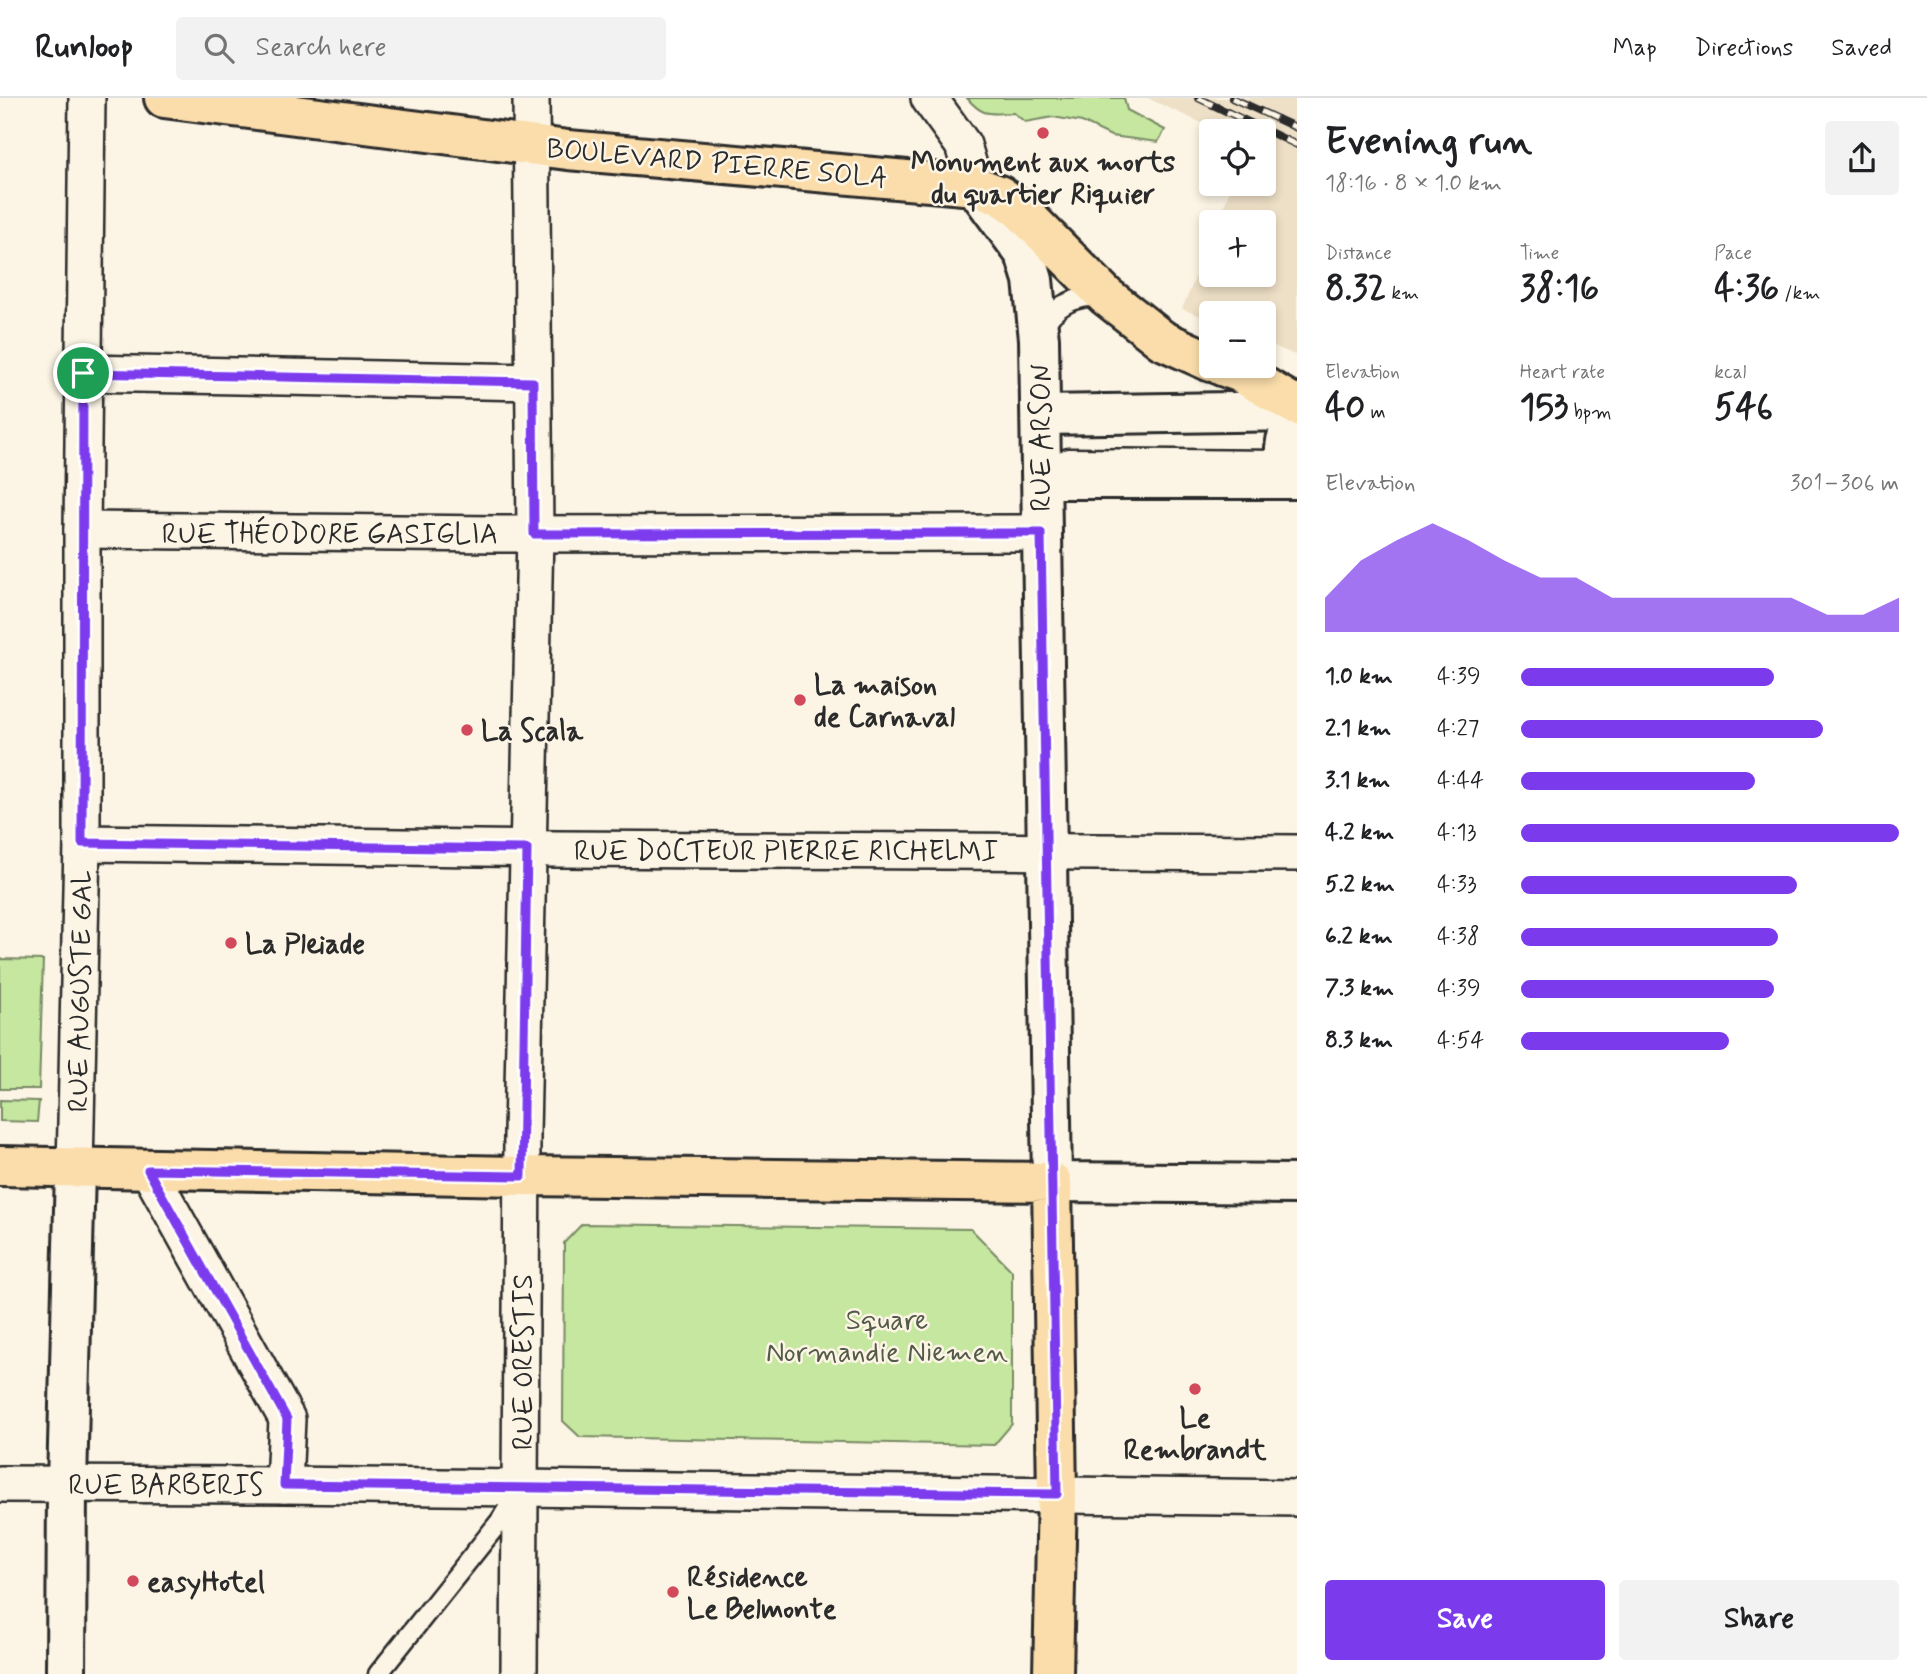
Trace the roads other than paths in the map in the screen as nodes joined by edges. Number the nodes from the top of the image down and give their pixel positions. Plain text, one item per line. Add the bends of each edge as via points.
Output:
1 (88, 98) edge
2 (164, 98) edge
3 (531, 98) edge
4 (929, 98) edge
5 (531, 146) junction
6 (975, 186) junction
7 (1106, 296) junction
8 (1039, 339) junction
9 (1199, 357) edge
10 (83, 373) junction
11 (1250, 378) edge
12 (533, 382) junction
13 (1297, 405) edge
14 (1297, 411) edge
15 (1042, 415) junction
16 (1297, 419) edge
17 (1294, 469) edge
18 (1041, 470) junction
19 (82, 530) junction
20 (1041, 533) junction
21 (534, 534) junction
22 (82, 843) junction
23 (527, 849) junction
24 (1048, 850) junction
25 (1297, 853) edge
26 (0, 1166) edge
27 (75, 1168) junction
28 (148, 1170) junction
29 (522, 1176) junction
30 (1052, 1182) junction
31 (1297, 1185) edge
32 (0, 1484) edge
33 (67, 1484) junction
34 (284, 1485) junction
35 (521, 1488) junction
36 (1057, 1494) junction
37 (1297, 1498) edge
38 (66, 1674) edge
39 (379, 1674) edge
40 (519, 1674) edge
41 (1053, 1674) edge

1 - 10 street, RUE AUGUSTE GAL
2 - 5 main road, BOULEVARD PIERRE SOLA
3 - 5 street, RUE ORESTIS
4 - 6 street via 963,145
5 - 6 main road, BOULEVARD PIERRE SOLA
5 - 12 street, RUE ORESTIS
6 - 7 main road, BOULEVARD PIERRE SOLA via 1017,208
6 - 8 main road, RUE ARSON via 1025,254 1033,280
7 - 8 lane via 1069,301 1051,316
7 - 9 main road, BOULEVARD PIERRE SOLA via 1161,340
8 - 15 main road, RUE ARSON
10 - 12 street
10 - 19 street, RUE AUGUSTE GAL
11 - 13 main road
12 - 21 street, RUE ORESTIS
14 - 15 main road
15 - 18 main road, RUE ARSON
16 - 17 main road via 1285,441
17 - 18 main road via 1058,479
18 - 20 main road, RUE ARSON
19 - 21 street, RUE THÉODORE GASIGLIA
19 - 22 street, RUE AUGUSTE GAL
20 - 21 street, RUE THÉODORE GASIGLIA
20 - 24 main road, RUE ARSON
21 - 23 street, RUE ORESTIS
22 - 23 street, RUE DOCTEUR PIERRE RICHELMI
22 - 27 street, RUE AUGUSTE GAL
23 - 24 street, RUE DOCTEUR PIERRE RICHELMI
23 - 29 street, RUE ORESTIS
24 - 25 street, RUE DOCTEUR PIERRE RICHELMI
24 - 30 main road, RUE ARSON
26 - 27 main road
27 - 28 main road
27 - 33 main road, RUE AUGUSTE GAL
28 - 29 main road
28 - 34 street via 287,1419
29 - 30 main road
29 - 35 street, RUE ORESTIS
30 - 31 main road
30 - 36 main road, RUE ARSON
32 - 33 street, RUE BARBERIS
33 - 34 street, RUE BARBERIS
33 - 38 main road, RUE AUGUSTE GAL
34 - 35 street, RUE BARBERIS
35 - 36 street, RUE BARBERIS
35 - 39 lane
35 - 40 street, RUE ORESTIS
36 - 37 street, RUE BARBERIS
36 - 41 main road, RUE ARSON

